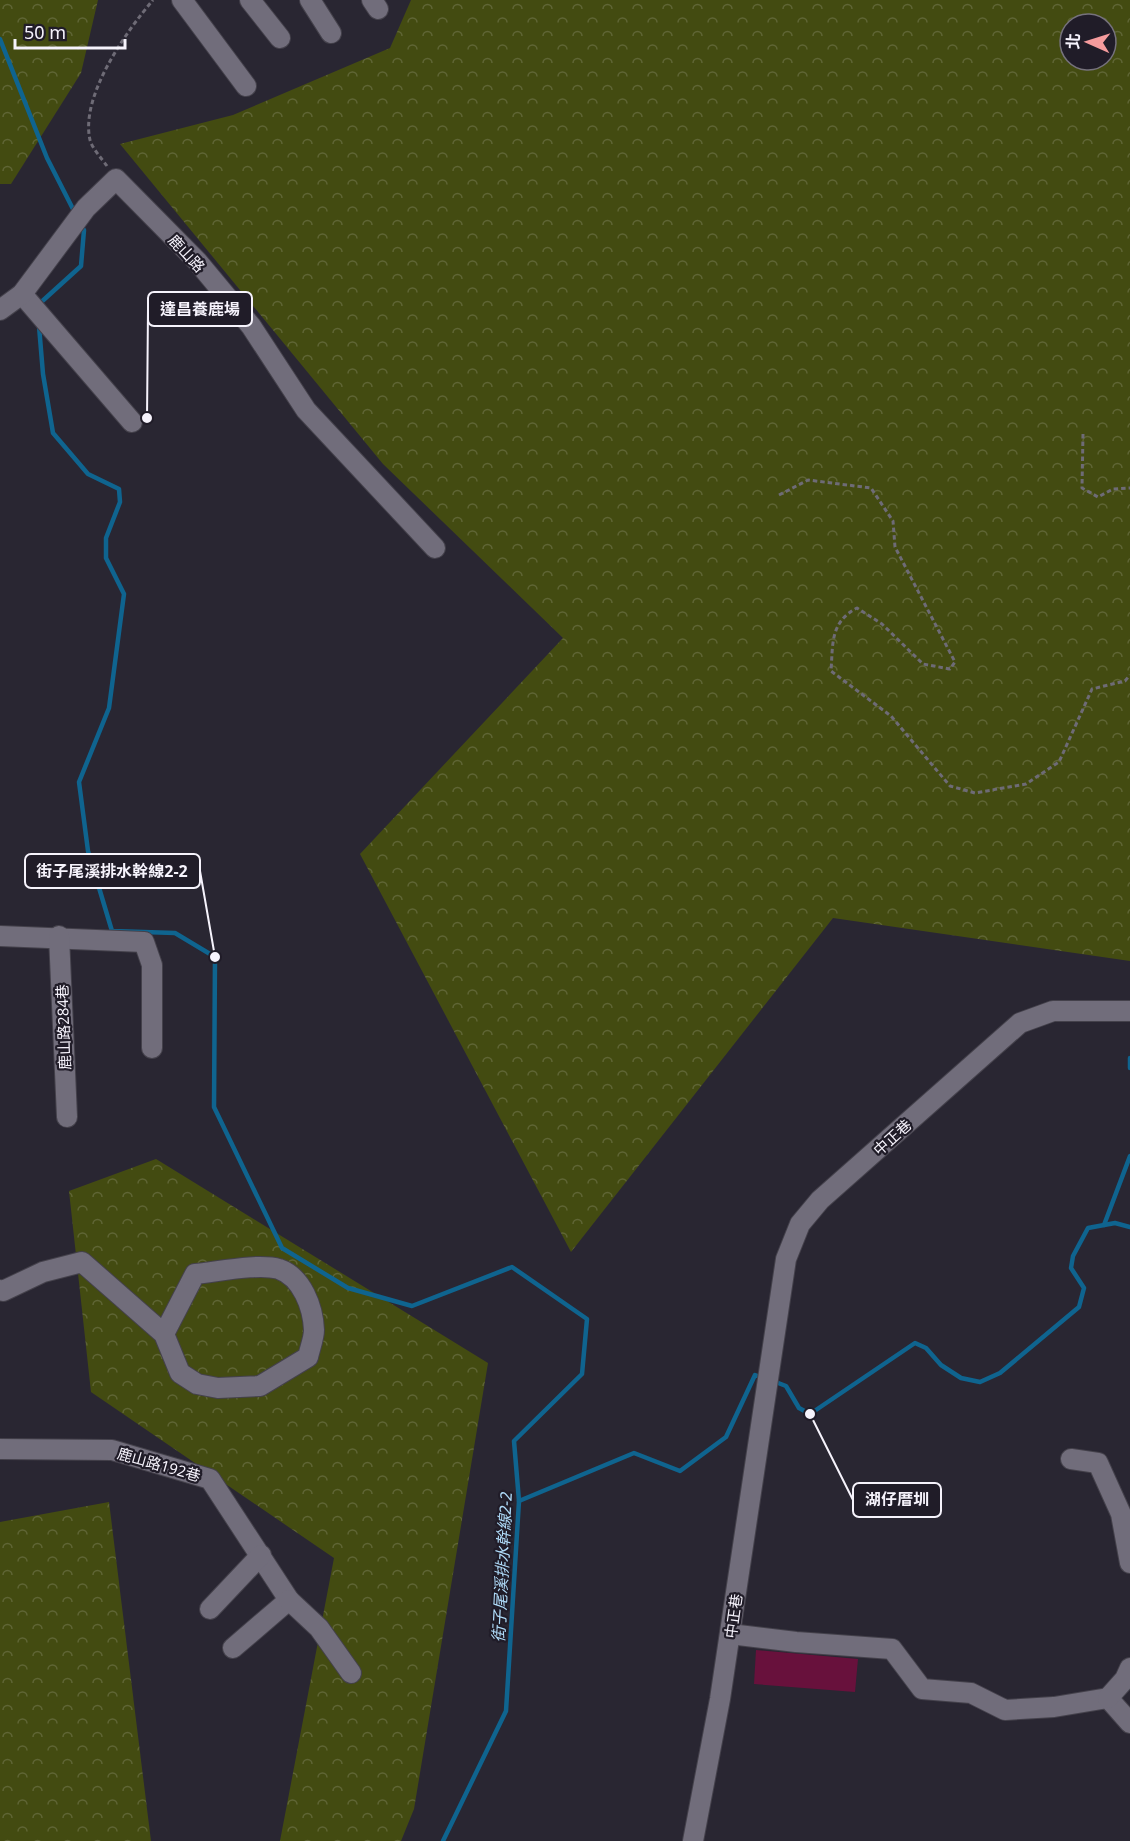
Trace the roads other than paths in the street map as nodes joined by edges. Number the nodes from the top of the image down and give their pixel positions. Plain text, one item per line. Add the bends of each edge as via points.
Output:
1 (182, 0) edge
2 (250, 0) edge
3 (310, 0) edge
4 (331, 33) dead end
5 (279, 38) dead end
6 (246, 86) dead end
7 (22, 294) junction
8 (0, 310) edge
9 (132, 422) dead end
10 (435, 548) dead end
11 (0, 936) edge
12 (59, 936) junction
13 (1126, 1010) edge
14 (152, 1048) dead end
15 (67, 1117) dead end
16 (0, 1290) edge
17 (164, 1334) junction
18 (0, 1449) edge
19 (1071, 1460) dead end
20 (1126, 1511) edge
21 (261, 1555) junction
22 (1130, 1563) edge
23 (289, 1600) junction
24 (210, 1609) dead end
25 (730, 1634) junction
26 (233, 1648) dead end
27 (1130, 1668) edge
28 (351, 1673) dead end
29 (1108, 1698) junction
30 (1130, 1723) edge
31 (693, 1841) edge

1 - 6 street
2 - 5 street
3 - 4 street
7 - 8 street
7 - 9 street
7 - 10 street, 鹿山路 via 86,208 116,179 197,261 251,326 306,410
11 - 12 street
12 - 14 street via 144,942 152,965
12 - 15 street, 鹿山路284巷
13 - 25 street, 中正巷 via 1053,1011 1020,1023 820,1200 800,1224 786,1259
16 - 17 street via 82,1262
17 - 17 street via 180,1373 198,1384 218,1388 260,1386 290,1369 308,1357 314,1331 310,1302 294,1279 279,1269 261,1268 195,1274
18 - 21 street, 鹿山路192巷 via 112,1450 210,1479
19 - 20 street via 1098,1463
20 - 22 street
21 - 23 street, 鹿山路192巷
21 - 24 street
23 - 26 street
23 - 28 street, 鹿山路192巷 via 319,1628
25 - 29 street via 892,1649 922,1689 971,1693 1005,1710
25 - 31 street, 中正巷
27 - 29 street
29 - 30 street

